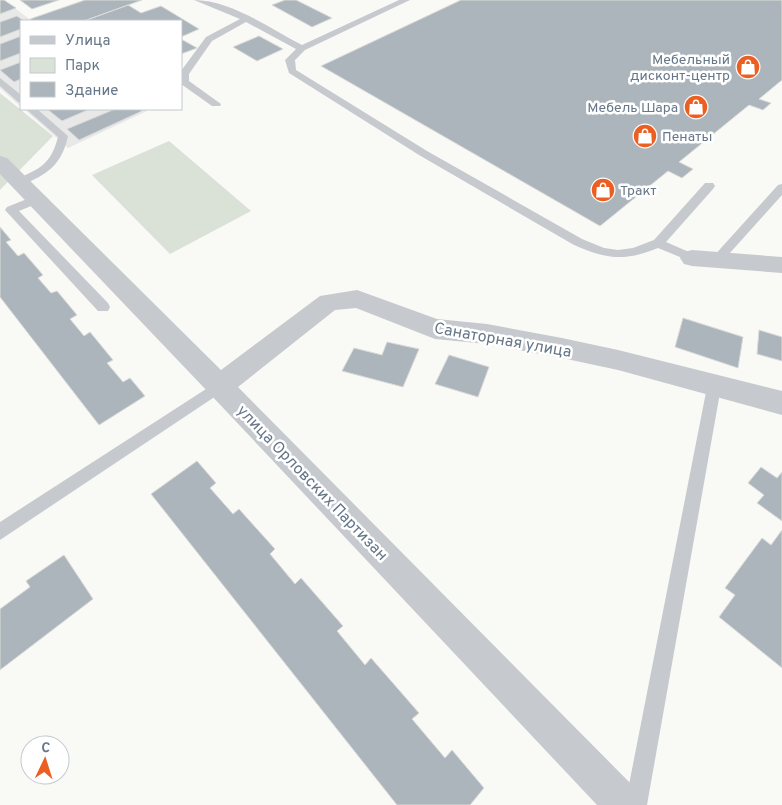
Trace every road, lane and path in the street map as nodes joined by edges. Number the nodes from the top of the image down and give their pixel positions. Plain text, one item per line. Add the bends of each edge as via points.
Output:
1 (198, 0) edge
2 (406, 0) edge
3 (246, 19) junction
4 (302, 48) junction
5 (0, 81) edge
6 (20, 99) edge
7 (216, 104) dead end
8 (33, 110) edge
9 (19, 181) edge
10 (708, 186) dead end
11 (782, 188) edge
12 (658, 243) junction
13 (692, 258) joint
14 (716, 261) junction
15 (782, 265) edge
16 (104, 306) dead end
17 (220, 386) junction
18 (714, 387) junction
19 (782, 404) edge
20 (0, 532) edge
21 (624, 805) edge
22 (636, 805) edge

1 - 3 lane
2 - 4 lane
3 - 4 lane
3 - 7 lane via 209,39 184,74 184,82
4 - 12 lane via 290,60 292,71 578,242 605,254 619,256
5 - 6 lane
8 - 9 lane via 63,136 60,152 43,171
9 - 16 lane via 10,210
9 - 17 street, улица Орловских Партизан
10 - 12 lane
11 - 14 lane
12 - 13 lane
13 - 14 street
14 - 15 street
17 - 18 street, Санаторная улица via 329,302 357,299 435,329 487,334 562,348
17 - 20 lane
17 - 21 street, улица Орловских Партизан
18 - 19 street, Санаторная улица
18 - 22 lane

